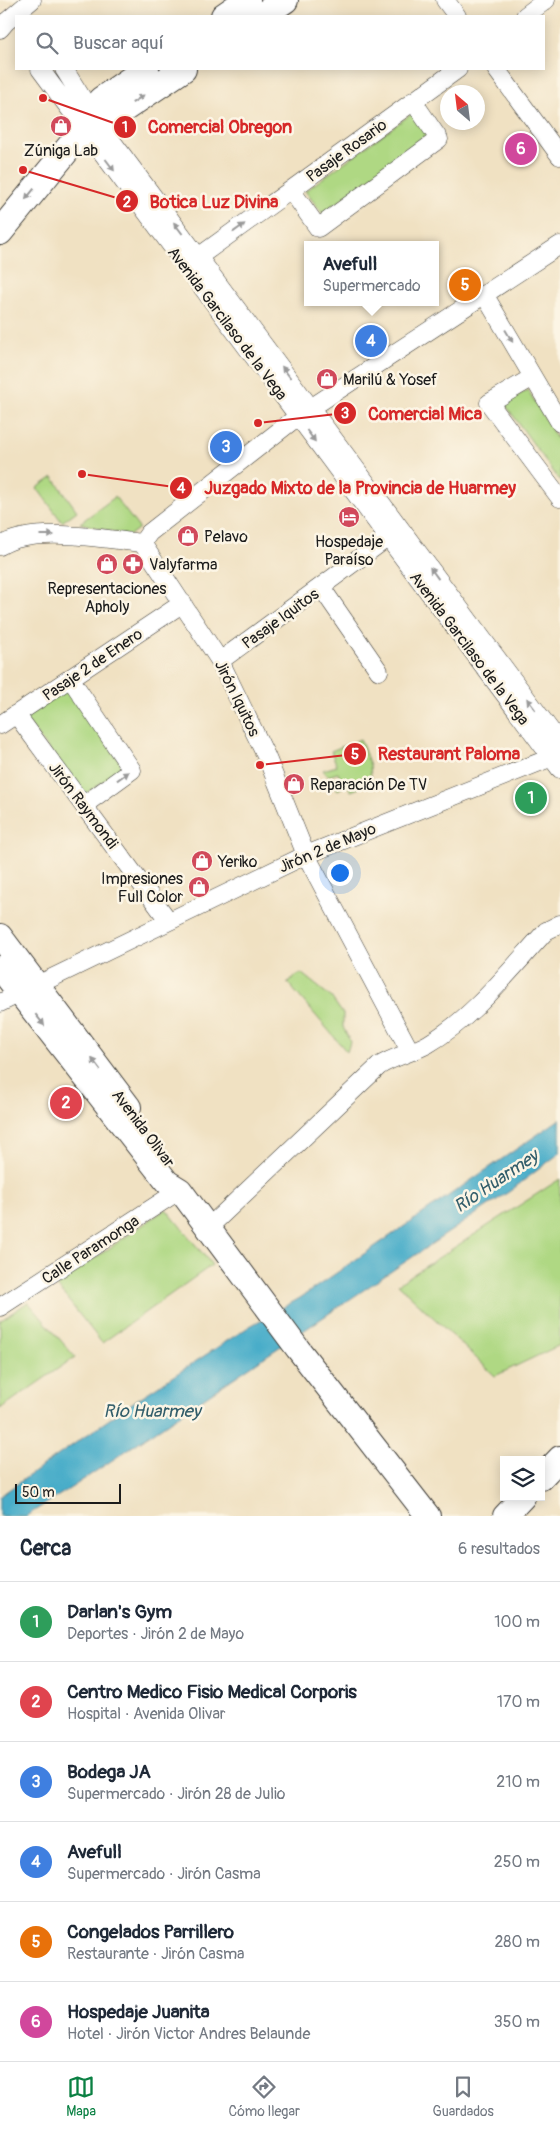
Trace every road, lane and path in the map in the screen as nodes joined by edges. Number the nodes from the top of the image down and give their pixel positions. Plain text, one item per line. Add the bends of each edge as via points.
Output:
1 (248, 0) edge
2 (285, 0) edge
3 (445, 0) edge
4 (546, 0) edge
5 (27, 6) edge
6 (17, 15) edge
7 (226, 15) edge
8 (262, 15) edge
9 (456, 15) edge
10 (527, 15) edge
11 (41, 70) edge
12 (64, 70) edge
13 (145, 70) edge
14 (182, 70) edge
15 (457, 70) edge
16 (497, 70) edge
17 (413, 101) junction
18 (89, 123) junction
19 (560, 156) edge
20 (291, 190) junction
21 (0, 232) edge
22 (560, 245) edge
23 (192, 261) junction
24 (484, 294) junction
25 (533, 377) junction
26 (312, 407) junction
27 (297, 417) junction
28 (560, 423) edge
29 (560, 498) edge
30 (387, 538) junction
31 (142, 543) junction
32 (0, 546) edge
33 (321, 587) junction
34 (183, 603) junction
35 (220, 660) junction
36 (379, 671) dead end
37 (70, 678) junction
38 (16, 714) junction
39 (0, 725) edge
40 (558, 756) edge
41 (84, 805) junction
42 (306, 854) junction
43 (168, 920) junction
44 (560, 924) edge
45 (0, 936) edge
46 (0, 968) edge
47 (18, 994) edge
48 (410, 1051) junction
49 (180, 1190) junction
50 (208, 1226) junction
51 (0, 1307) edge
52 (560, 1458) edge
53 (545, 1474) edge
54 (519, 1501) edge
55 (428, 1516) edge
56 (505, 1516) edge

1 - 7 main road
2 - 8 main road
3 - 9 street
4 - 10 street
5 - 6 street
11 - 18 street, Avenida Garcilaso de la Vega
12 - 18 street, Avenida Garcilaso de la Vega
13 - 18 main road via 101,100
18 -> 14 main road via 112,117
15 - 17 street, Pasaje Rosario
16 - 19 street
17 - 20 street, Pasaje Rosario
17 - 20 street via 439,139 318,228
18 -> 21 main road
18 - 23 street, Avenida Garcilaso de la Vega
23 -> 20 street, Pasaje Rosario
22 - 24 street
26 -> 23 street, Avenida Garcilaso de la Vega
23 - 27 street, Avenida Garcilaso de la Vega
24 -> 25 street
24 - 26 street
25 - 28 street
25 - 29 street via 489,403
26 - 27 street
40 -> 26 street, Avenida Garcilaso de la Vega
27 -> 30 street, Avenida Garcilaso de la Vega
27 - 31 street via 149,533
30 - 33 street, Pasaje Iquitos
30 - 40 street, Avenida Garcilaso de la Vega
32 -> 31 street via 33,535
31 - 34 street, Jirón Iquitos
33 - 35 street, Pasaje Iquitos
33 - 36 street
34 - 35 street, Jirón Iquitos
34 - 37 street, Pasaje 2 de Enero
35 - 42 street, Jirón Iquitos via 267,758
37 - 38 street, Pasaje 2 de Enero
41 -> 37 street via 132,770
38 - 39 street, Pasaje 2 de Enero
38 - 41 street, Jirón Raymondi
40 - 42 street, Jirón 2 de Mayo
41 - 43 street, Jirón Raymondi
42 - 43 street, Jirón 2 de Mayo
42 - 48 street, Jirón Iquitos
43 - 47 street, Jirón 2 de Mayo
44 - 48 street via 546,931 475,1008 427,1044
45 - 47 street, Avenida Olivar
46 - 47 street, Avenida Olivar
47 - 49 street, Avenida Olivar via 176,1170 181,1180
48 - 50 street via 379,1066
49 - 50 street
49 - 51 street, Calle Paramonga
50 - 55 street via 298,1349
52 - 53 street
54 - 56 street

